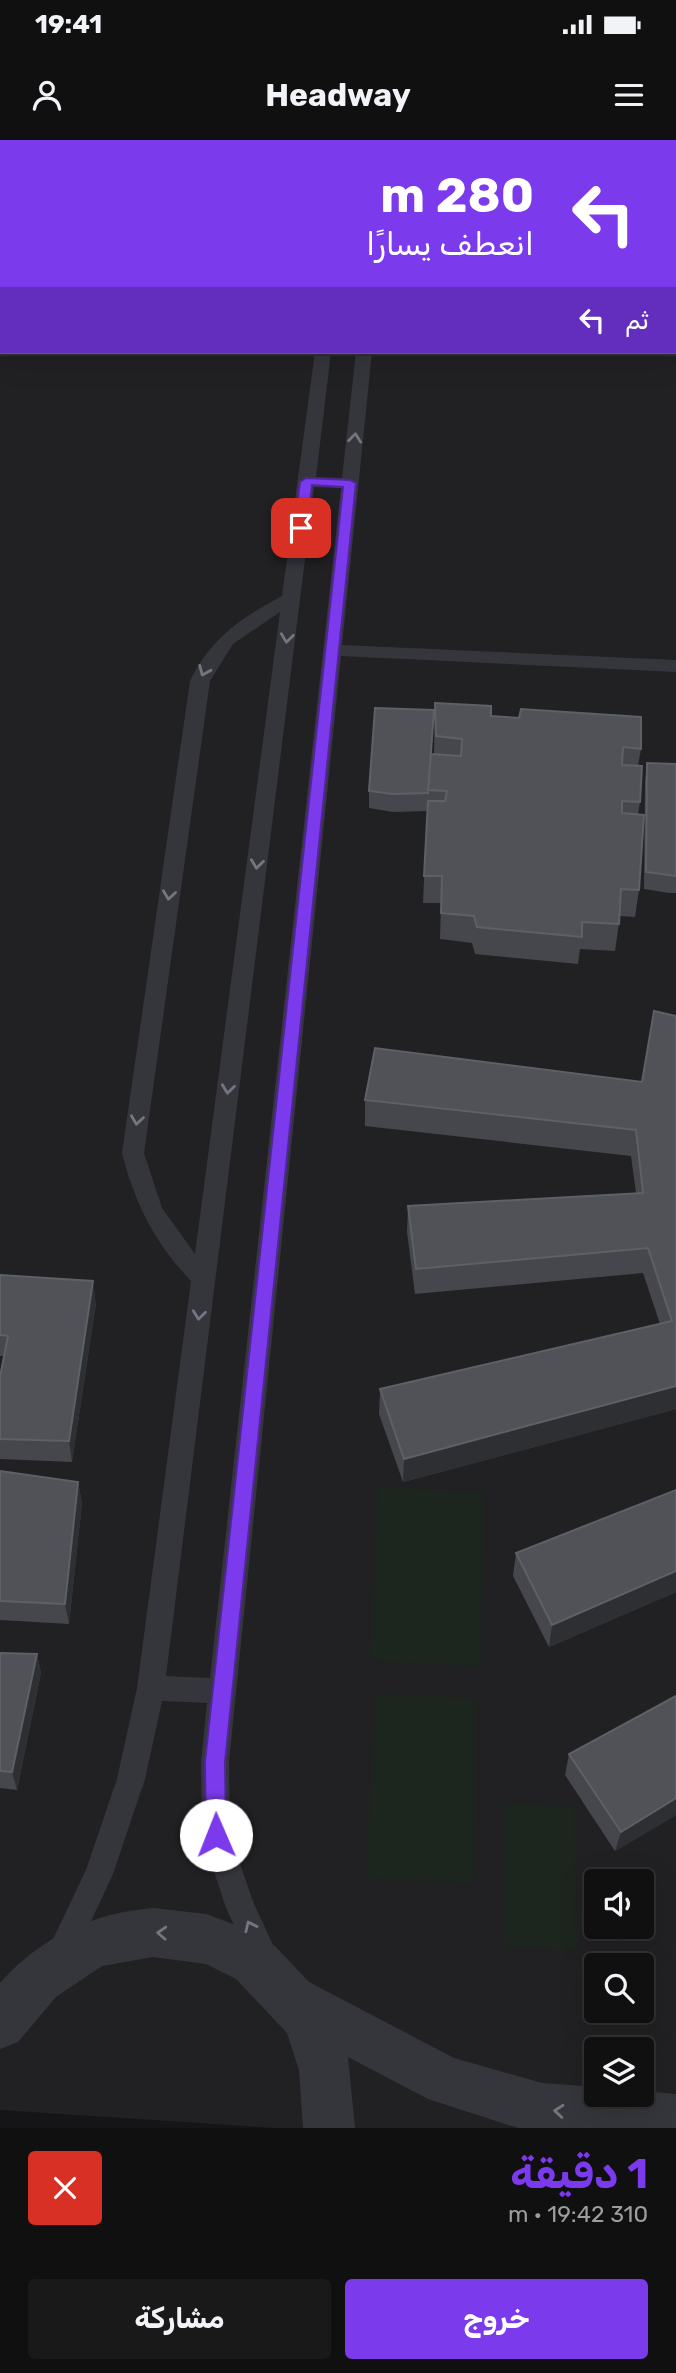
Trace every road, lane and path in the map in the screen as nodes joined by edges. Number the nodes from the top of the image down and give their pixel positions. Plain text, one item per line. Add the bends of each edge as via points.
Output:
1 (323, 354) edge
2 (364, 354) edge
3 (306, 482) junction
4 (350, 483) junction
5 (292, 598) junction
6 (331, 650) junction
7 (676, 666) edge
8 (203, 1278) junction
9 (151, 1688) junction
10 (222, 1691) junction
11 (21, 1993) edge
12 (284, 1994) junction
13 (676, 2120) edge
14 (329, 2128) edge

1 - 3 lane
4 -> 2 lane
3 - 4 lane
3 - 5 lane
4 - 6 lane
5 -> 8 lane
5 -> 8 lane via 235,629 219,645 200,681 133,1153 144,1198 167,1240
6 - 7 lane
6 - 10 lane
8 -> 9 lane
9 - 10 lane
9 - 11 lane via 131,1779 99,1874
12 -> 10 lane via 241,1908 216,1835 215,1762
12 -> 11 street via 254,1962 208,1939 156,1931 105,1940
13 -> 12 street via 542,2109 446,2081
12 - 14 street via 305,2015 322,2055 330,2098

